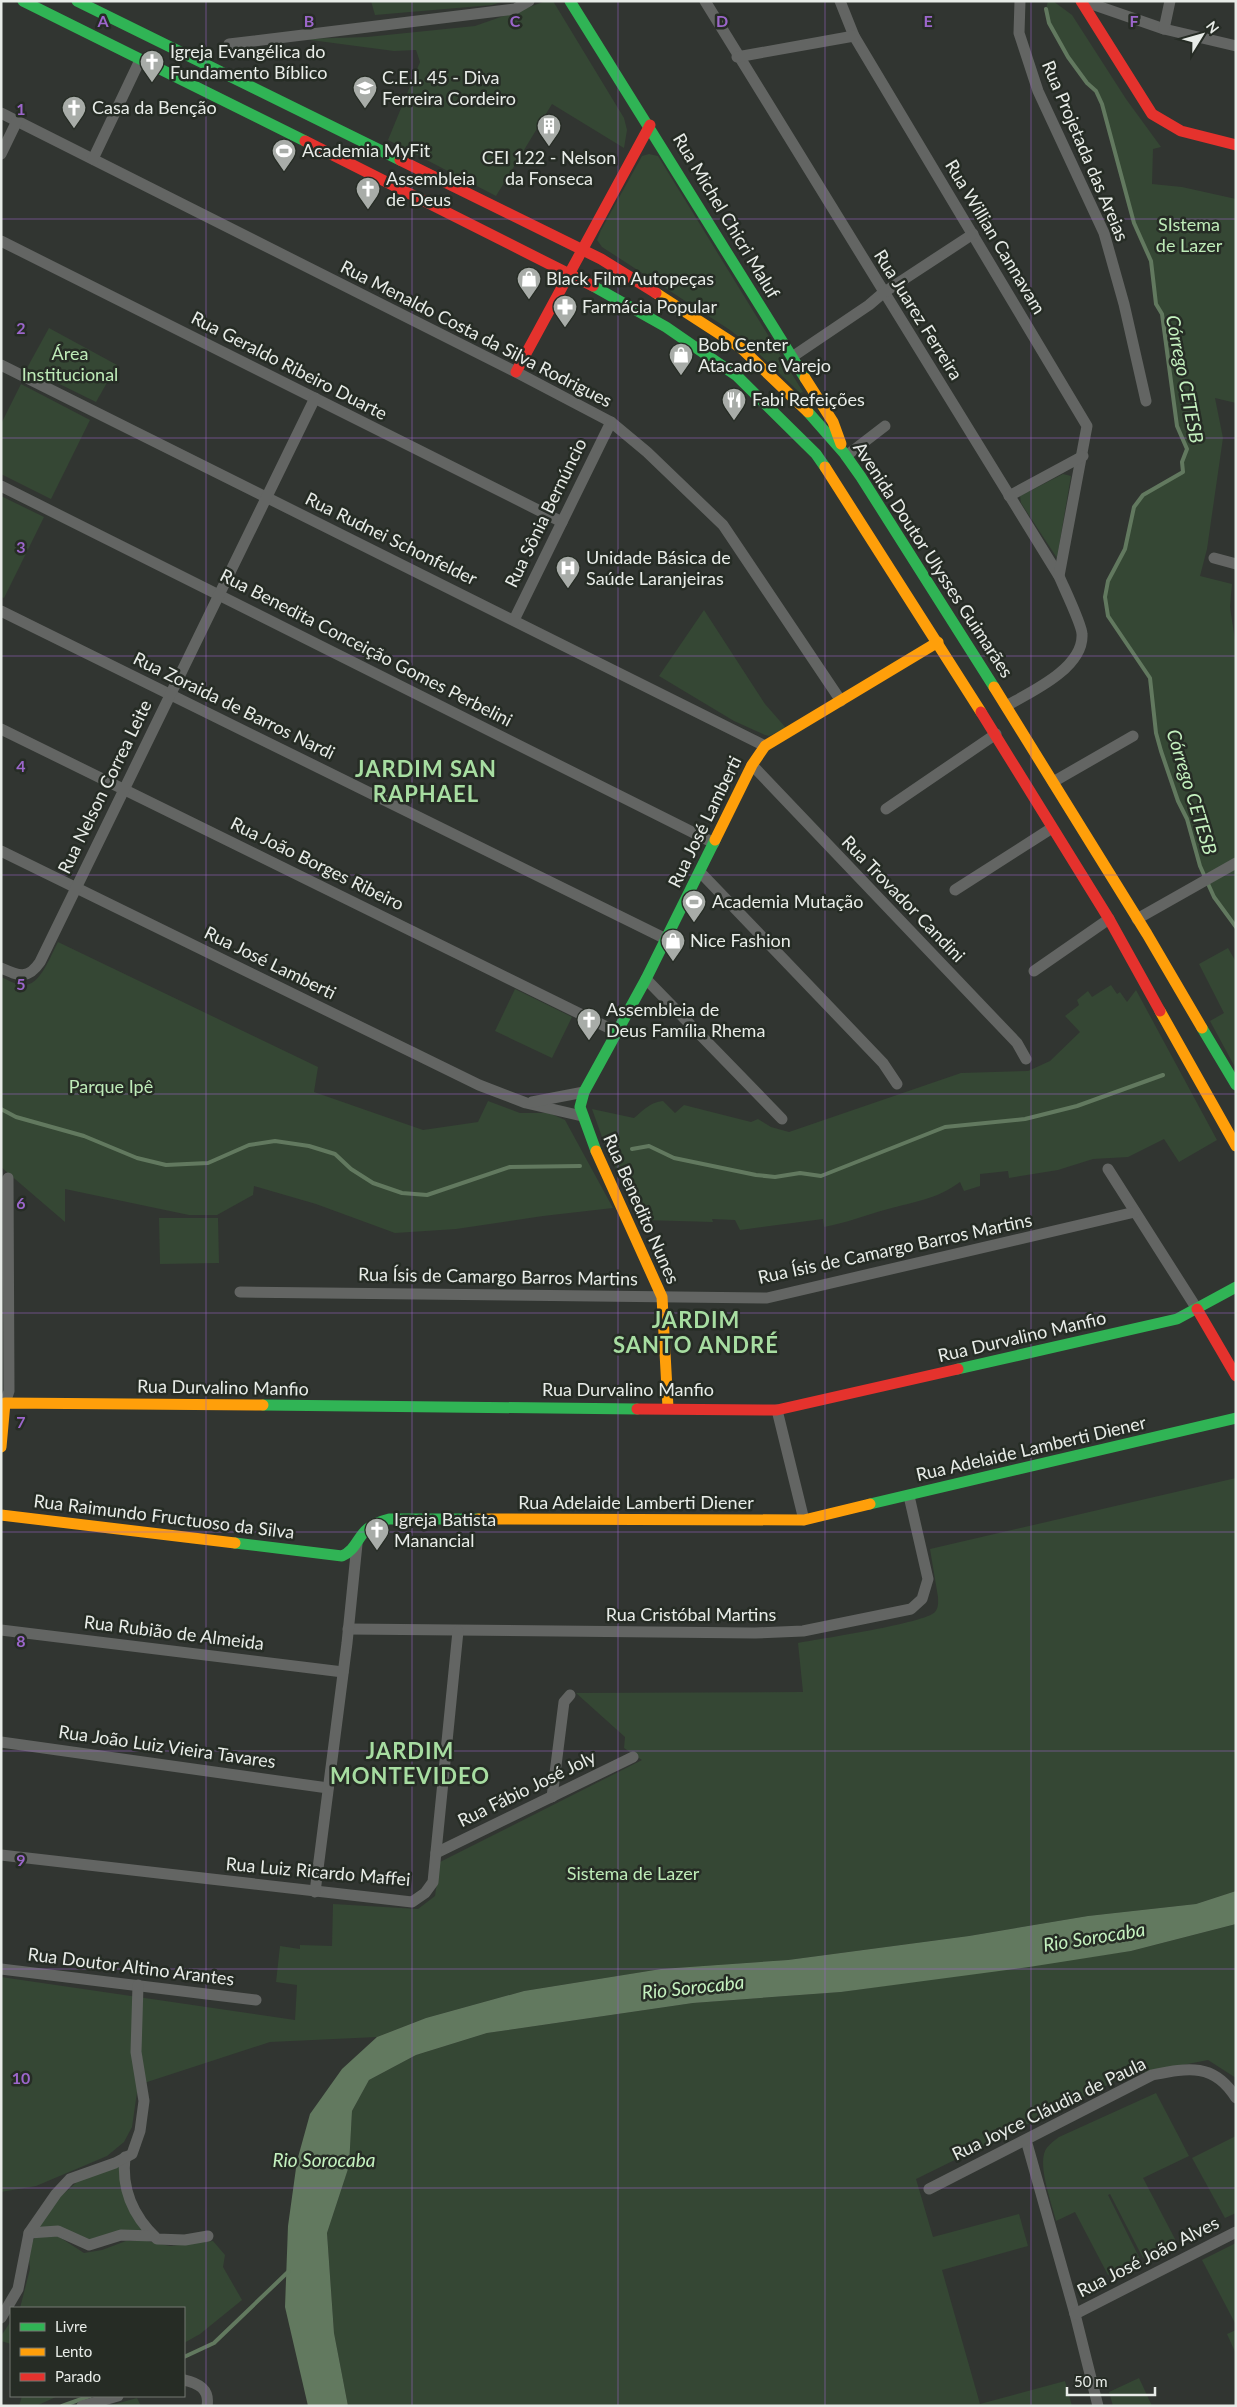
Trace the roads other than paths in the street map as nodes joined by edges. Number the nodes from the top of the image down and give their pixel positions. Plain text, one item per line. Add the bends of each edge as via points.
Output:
1 (23, 1) edge
2 (77, 1) edge
3 (530, 1) edge
4 (570, 1) edge
5 (705, 1) edge
6 (840, 1) edge
7 (1020, 1) edge
8 (1082, 1) edge
9 (1170, 1) edge
10 (1164, 30) junction
11 (854, 36) junction
12 (229, 44) dead end
13 (1236, 46) edge
14 (737, 57) junction
15 (140, 60) junction
16 (1, 113) edge
17 (17, 121) junction
18 (650, 125) junction
19 (1236, 144) edge
20 (1, 154) edge
21 (93, 159) junction
22 (974, 234) junction
23 (1, 241) edge
24 (582, 250) junction
25 (570, 273) junction
26 (883, 293) junction
27 (792, 358) junction
28 (1, 364) edge
29 (516, 372) junction
30 (315, 398) junction
31 (1146, 401) dead end
32 (611, 422) junction
33 (885, 426) dead end
34 (845, 455) junction
35 (1083, 456) junction
36 (1, 486) edge
37 (1009, 496) junction
38 (267, 497) junction
39 (562, 522) junction
40 (1214, 558) dead end
41 (1236, 564) edge
42 (1059, 576) junction
43 (219, 593) junction
44 (1, 611) edge
45 (514, 620) junction
46 (938, 642) junction
47 (170, 694) junction
48 (841, 701) junction
49 (1006, 706) junction
50 (1, 729) edge
51 (996, 734) junction
52 (1133, 736) dead end
53 (766, 746) junction
54 (752, 765) junction
55 (1053, 782) junction
56 (124, 788) junction
57 (886, 809) dead end
58 (1052, 828) junction
59 (714, 843) junction
60 (1, 851) edge
61 (1236, 863) edge
62 (700, 872) junction
63 (76, 888) junction
64 (955, 890) dead end
65 (1138, 919) junction
66 (1109, 920) junction
67 (1119, 938) junction
68 (666, 939) junction
69 (1, 968) edge
70 (1034, 971) dead end
71 (646, 979) junction
72 (617, 1032) junction
73 (1026, 1059) dead end
74 (897, 1084) dead end
75 (1236, 1085) edge
76 (584, 1092) junction
77 (526, 1103) junction
78 (582, 1116) junction
79 (782, 1119) dead end
80 (1236, 1146) edge
81 (1108, 1170) dead end
82 (8, 1178) dead end
83 (1135, 1212) junction
84 (1236, 1288) edge
85 (240, 1292) dead end
86 (662, 1297) junction
87 (1198, 1309) junction
88 (1236, 1376) edge
89 (3, 1403) edge
90 (668, 1408) junction
91 (777, 1410) junction
92 (1236, 1418) edge
93 (1, 1447) edge
94 (909, 1496) junction
95 (1, 1515) edge
96 (804, 1520) junction
97 (358, 1535) junction
98 (323, 1555) junction
99 (352, 1581) junction
100 (348, 1629) junction
101 (1, 1630) edge
102 (458, 1631) junction
103 (343, 1672) junction
104 (570, 1695) dead end
105 (1, 1742) edge
106 (633, 1757) dead end
107 (328, 1788) junction
108 (552, 1797) junction
109 (436, 1853) junction
110 (1, 1856) edge
111 (315, 1892) junction
112 (1, 1969) edge
113 (138, 1985) junction
114 (256, 2000) dead end
115 (1236, 2098) edge
116 (1026, 2140) junction
117 (125, 2157) junction
118 (929, 2189) dead end
119 (29, 2232) junction
120 (1236, 2232) edge
121 (154, 2236) junction
122 (208, 2236) dead end
123 (1075, 2314) junction
124 (1, 2318) edge
125 (185, 2380) edge
126 (114, 2397) edge
127 (82, 2406) edge
128 (207, 2406) edge
129 (1098, 2406) edge

1 - 15 street
2 - 24 street, Avenida Doutor Ulysses Guimarães
3 - 12 street via 515,9
4 - 18 street, Rua Michel Chicri Maluf
5 - 14 street, Rua Juarez Ferreira
6 - 11 street, Rua Willian Cannavam
7 - 31 street, Rua Projetada das Areias via 1019,33 1038,91 1104,233
8 - 10 street
8 - 19 street via 1152,114 1165,126 1183,133
9 - 10 street
10 - 13 street
11 - 14 street
11 - 22 street, Rua Willian Cannavam
14 - 26 street, Rua Juarez Ferreira
15 - 21 street
15 - 25 street
16 - 17 street, Rua Menaldo Costa da Silva Rodrigues
17 - 20 street
17 - 21 street, Rua Menaldo Costa da Silva Rodrigues
18 - 24 street
18 - 27 street, Rua Michel Chicri Maluf
21 - 29 street, Rua Menaldo Costa da Silva Rodrigues
22 - 26 street
22 - 35 street, Rua Willian Cannavam via 1087,426
23 - 30 street, Rua Geraldo Ribeiro Duarte
24 - 25 street
24 - 34 street, Avenida Doutor Ulysses Guimarães via 741,348 798,400
25 - 29 street
25 - 46 street via 666,327 737,376 792,429 816,454
26 - 27 street
26 - 37 street, Rua Juarez Ferreira
27 - 34 street, Rua Michel Chicri Maluf via 833,422
28 - 38 street, Rua Rudnei Schonfelder
29 - 32 street, Rua Menaldo Costa da Silva Rodrigues
30 - 38 street, Rua Nelson Correa Leite
30 - 39 street, Rua Geraldo Ribeiro Duarte
32 - 39 street, Rua Sônia Bernúncio
32 - 48 street, Rua Menaldo Costa da Silva Rodrigues via 723,525
33 - 34 street
34 - 49 street, Avenida Doutor Ulysses Guimarães
35 - 37 street
35 - 42 street, Rua Willian Cannavam
36 - 43 street, Rua Benedita Conceição Gomes Perbelini
37 - 42 street, Rua Juarez Ferreira
38 - 43 street, Rua Nelson Correa Leite
38 - 45 street, Rua Rudnei Schonfelder
39 - 45 street, Rua Sônia Bernúncio
40 - 41 street
42 - 49 street, Rua Juarez Ferreira via 1082,634 1077,654 1065,670
43 - 47 street, Rua Nelson Correa Leite
43 - 59 street, Rua Benedita Conceição Gomes Perbelini
44 - 47 street, Rua Zoraida de Barros Nardi
45 - 53 street, Rua Rudnei Schonfelder
46 - 48 street, Rua José Lamberti
46 - 51 street
47 - 56 street, Rua Nelson Correa Leite
47 - 68 street, Rua Zoraida de Barros Nardi
48 - 53 street, Rua José Lamberti
49 - 55 street, Avenida Doutor Ulysses Guimarães
50 - 56 street, Rua João Borges Ribeiro
51 - 57 street
51 - 58 street
52 - 55 street
53 - 54 street, Rua José Lamberti
54 - 59 street, Rua José Lamberti
54 - 73 street, Rua Trovador Candini via 1017,1043
55 - 65 street, Avenida Doutor Ulysses Guimarães
56 - 63 street, Rua Nelson Correa Leite
56 - 72 street, Rua João Borges Ribeiro
58 - 64 street
58 - 66 street
59 - 62 street, Rua José Lamberti
60 - 63 street, Rua José Lamberti
61 - 65 street
62 - 68 street, Rua José Lamberti
62 - 74 street via 883,1063
63 - 69 street, Rua Nelson Correa Leite via 33,972 16,975
63 - 77 street, Rua José Lamberti via 478,1085
65 - 67 street via 1128,925
65 - 75 street, Avenida Doutor Ulysses Guimarães
66 - 67 street
66 - 70 street
67 - 80 street
68 - 71 street, Rua José Lamberti
71 - 72 street, Rua José Lamberti
71 - 79 street
72 - 76 street, Rua José Lamberti
76 - 77 street
76 - 78 street, Rua José Lamberti via 580,1107
77 - 78 street, Rua José Lamberti
78 - 86 street, Rua Benedito Nunes via 610,1187
81 - 83 street
82 - 89 street via 9,1391
83 - 86 street, Rua Ísis de Camargo Barros Martins via 767,1298
83 - 87 street
84 - 87 street, Rua Durvalino Manfio
85 - 86 street, Rua Ísis de Camargo Barros Martins
86 - 90 street, Rua Benedito Nunes
87 - 88 street
87 - 91 street, Rua Durvalino Manfio via 1177,1319
89 - 90 street, Rua Durvalino Manfio
89 - 93 street
90 - 91 street, Rua Durvalino Manfio
91 - 96 street
92 - 94 street, Rua Adelaide Lamberti Diener
94 - 96 street, Rua Adelaide Lamberti Diener
94 - 102 street, Rua Cristóbal Martins via 928,1579 922,1599 912,1609 803,1631
95 - 98 street, Rua Raimundo Fructuoso da Silva
96 - 97 street, Rua Adelaide Lamberti Diener via 389,1519 379,1521
97 - 98 street, Rua Raimundo Fructuoso da Silva via 346,1556
97 - 99 street
98 - 99 street, Rua Raimundo Fructuoso da Silva via 338,1558
99 - 100 street
100 - 102 street, Rua Cristóbal Martins
100 - 103 street
101 - 103 street, Rua Rubião de Almeida
102 - 109 street, Rua Luiz Ricardo Maffei
103 - 107 street
104 - 108 street via 564,1702
105 - 107 street, Rua João Luiz Vieira Tavares
106 - 108 street, Rua Fábio José Joly
107 - 111 street
108 - 109 street, Rua Fábio José Joly
109 - 111 street, Rua Luiz Ricardo Maffei via 433,1882 412,1902
110 - 111 street, Rua Luiz Ricardo Maffei
112 - 113 street, Rua Doutor Altino Arantes
113 - 114 street, Rua Doutor Altino Arantes
113 - 117 street via 136,2052 144,2101 140,2132 132,2154
115 - 116 street, Rua Joyce Cláudia de Paula via 1230,2088 1207,2071 1181,2069 1152,2075
116 - 118 street, Rua Joyce Cláudia de Paula
116 - 123 street
117 - 119 street via 70,2179
117 - 121 street via 127,2194 140,2219
119 - 121 street via 58,2231 89,2245 121,2235
119 - 124 street via 18,2289
120 - 123 street, Rua José João Alves
121 - 122 street via 157,2240
123 - 129 street
125 - 128 street via 204,2388 208,2396
126 - 127 street

